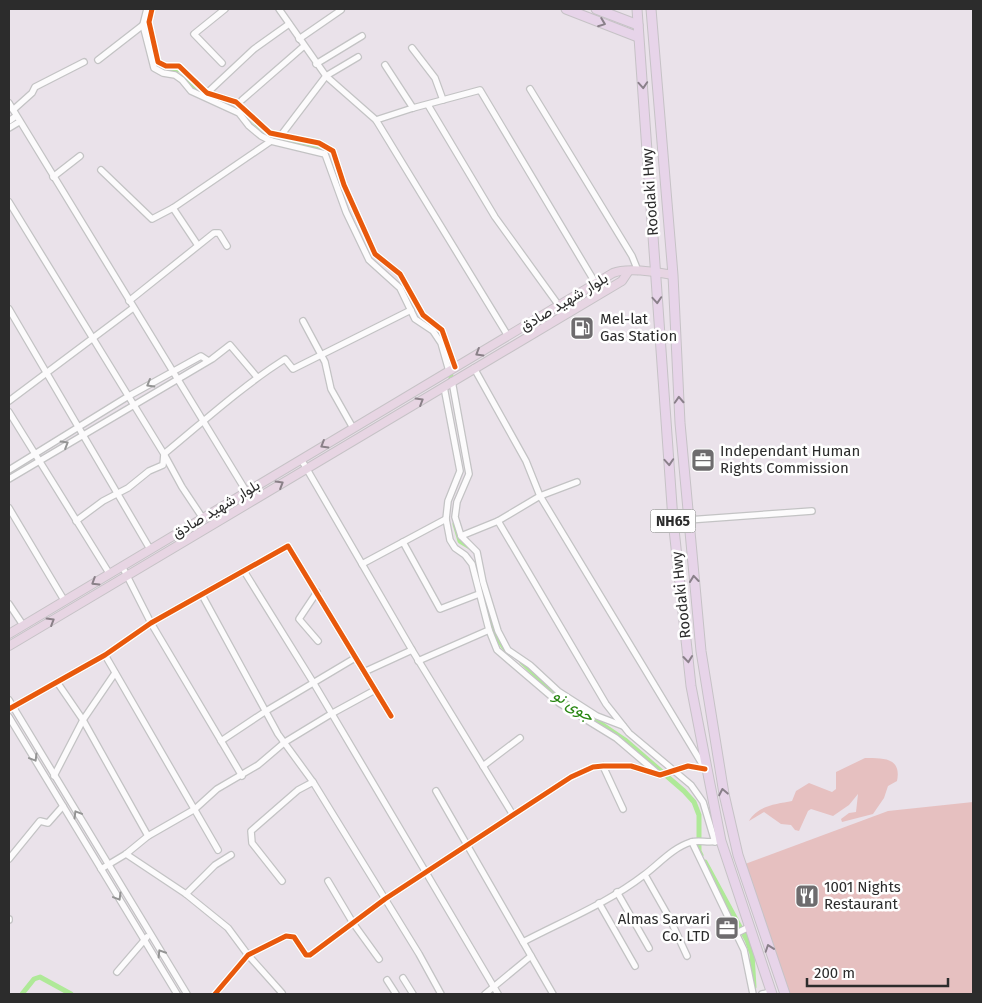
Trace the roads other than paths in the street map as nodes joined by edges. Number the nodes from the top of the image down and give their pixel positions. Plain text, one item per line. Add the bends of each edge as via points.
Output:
1 (147, 9) edge
2 (152, 9) edge
3 (225, 9) edge
4 (279, 9) edge
5 (566, 9) edge
6 (596, 9) edge
7 (637, 9) edge
8 (651, 9) edge
9 (340, 10) edge
10 (289, 24) junction
11 (638, 24) junction
12 (143, 26) junction
13 (362, 36) dead end
14 (638, 37) junction
15 (299, 39) junction
16 (304, 46) junction
17 (412, 48) dead end
18 (358, 57) dead end
19 (98, 60) dead end
20 (84, 62) dead end
21 (222, 63) dead end
22 (316, 64) junction
23 (385, 65) dead end
24 (326, 76) junction
25 (530, 89) dead end
26 (205, 95) junction
27 (242, 100) dead end
28 (443, 100) junction
29 (9, 103) edge
30 (428, 105) junction
31 (413, 108) junction
32 (13, 110) junction
33 (18, 119) junction
34 (376, 120) junction
35 (9, 121) edge
36 (9, 128) edge
37 (282, 134) junction
38 (271, 141) junction
39 (80, 156) dead end
40 (101, 170) dead end
41 (53, 177) junction
42 (9, 202) edge
43 (173, 208) junction
44 (197, 244) junction
45 (227, 246) dead end
46 (655, 271) junction
47 (628, 272) junction
48 (638, 272) junction
49 (673, 275) junction
50 (596, 284) junction
51 (129, 301) junction
52 (560, 304) junction
53 (133, 308) junction
54 (9, 309) edge
55 (411, 310) junction
56 (565, 314) junction
57 (303, 321) dead end
58 (508, 336) junction
59 (92, 339) junction
60 (320, 354) junction
61 (207, 360) junction
62 (474, 368) junction
63 (452, 369) junction
64 (47, 371) junction
65 (172, 372) junction
66 (258, 377) junction
67 (176, 378) junction
68 (452, 382) junction
69 (444, 387) junction
70 (127, 397) junction
71 (9, 401) edge
72 (132, 404) junction
73 (9, 412) edge
74 (204, 422) junction
75 (79, 426) junction
76 (352, 428) junction
77 (83, 433) junction
78 (35, 454) junction
79 (164, 454) junction
80 (301, 458) junction
81 (39, 460) junction
82 (307, 468) junction
83 (9, 470) edge
84 (9, 478) edge
85 (577, 482) dead end
86 (246, 491) junction
87 (117, 494) junction
88 (540, 496) junction
89 (9, 508) edge
90 (812, 511) dead end
91 (202, 518) junction
92 (446, 519) junction
93 (688, 520) junction
94 (76, 521) junction
95 (498, 521) junction
96 (461, 536) junction
97 (403, 542) junction
98 (150, 549) junction
99 (362, 564) junction
100 (122, 566) junction
101 (244, 571) junction
102 (109, 573) junction
103 (127, 575) junction
104 (317, 592) junction
105 (479, 594) junction
106 (202, 595) junction
107 (64, 600) junction
108 (9, 604) edge
109 (151, 623) junction
110 (23, 625) junction
111 (489, 630) junction
112 (9, 634) edge
113 (318, 641) dead end
114 (9, 646) edge
115 (412, 650) junction
116 (105, 655) junction
117 (355, 658) junction
118 (418, 661) junction
119 (364, 672) junction
120 (115, 673) junction
121 (57, 682) junction
122 (313, 682) junction
123 (375, 690) junction
124 (9, 700) edge
125 (11, 707) edge
126 (266, 711) junction
127 (331, 714) junction
128 (390, 716) dead end
129 (9, 717) edge
130 (83, 720) junction
131 (622, 726) junction
132 (520, 738) dead end
133 (222, 741) junction
134 (285, 742) junction
135 (483, 766) junction
136 (603, 766) junction
137 (705, 769) junction
138 (673, 770) junction
139 (660, 775) junction
140 (54, 776) junction
141 (242, 776) junction
142 (313, 782) junction
143 (436, 791) dead end
144 (63, 806) junction
145 (195, 809) junction
146 (623, 809) dead end
147 (513, 815) junction
148 (148, 836) junction
149 (718, 841) junction
150 (695, 842) junction
151 (467, 844) junction
152 (218, 850) dead end
153 (126, 854) junction
154 (231, 855) dead end
155 (9, 859) edge
156 (108, 865) junction
157 (101, 869) junction
158 (425, 873) junction
159 (645, 875) junction
160 (282, 881) dead end
161 (328, 881) dead end
162 (617, 892) junction
163 (186, 894) junction
164 (384, 899) junction
165 (599, 902) junction
166 (353, 923) junction
167 (742, 930) junction
168 (150, 934) junction
169 (144, 939) junction
170 (523, 942) junction
171 (649, 948) dead end
172 (248, 955) junction
173 (531, 956) junction
174 (687, 956) dead end
175 (379, 959) dead end
176 (635, 966) dead end
177 (117, 972) dead end
178 (403, 978) dead end
179 (387, 980) dead end
180 (494, 988) junction
181 (282, 993) dead end
182 (177, 994) edge
183 (187, 994) edge
184 (215, 994) edge
185 (396, 994) edge
186 (413, 994) edge
187 (442, 994) edge
188 (485, 994) edge
189 (498, 994) edge
190 (553, 994) edge
191 (753, 994) edge
192 (768, 994) edge
193 (785, 994) edge

1 - 12 street
2 - 26 street via 149,22 158,62 179,66
3 - 21 street via 194,34
4 - 10 street
5 -> 14 highway
6 - 11 highway
7 - 11 highway, NH65
8 - 49 highway, Roodaki Hwy
9 - 15 street
10 - 15 street
10 - 26 street via 254,49
11 - 14 highway, NH65
12 - 19 street
12 - 26 street via 154,68 182,80 191,91
13 - 22 street
14 -> 46 highway, Roodaki Hwy / NH65
15 - 16 street
16 - 22 street
16 - 27 street
17 - 28 street via 435,78
18 - 24 street
20 - 32 street via 35,88
22 - 24 street
23 - 31 street
24 - 34 street
24 - 37 street
25 - 48 street via 632,256
26 - 37 street via 236,102 262,128
26 - 38 street via 233,110
28 - 30 street
28 - 50 street via 480,90
29 - 32 street
30 - 31 street
30 - 52 street via 495,217
31 - 34 street
32 - 33 street
33 - 35 street
33 - 36 street
33 - 41 street
34 - 58 street
37 - 63 street via 319,143 332,151 375,254 400,274 423,315 442,330
38 - 43 street
38 - 55 street via 325,154 346,212 369,260 400,288
39 - 41 street
40 - 43 street via 152,219
41 - 51 street
42 - 59 street
43 - 44 street
44 - 45 street via 217,232
44 - 51 street
46 - 48 main road
46 - 49 main road
46 -> 137 highway, Roodaki Hwy / NH65 via 673,520 691,686
47 - 48 main road
47 - 50 main road, بلوار شهید صادق via 613,273
47 - 56 main road, بلوار شهید صادق via 622,282
93 -> 49 highway, Roodaki Hwy
50 - 52 main road, بلوار شهید صادق
51 - 53 street
52 - 56 street
52 - 58 main road, بلوار شهید صادق
53 - 59 street
53 - 65 street
54 - 64 street
55 - 60 street
55 - 63 street via 441,343
56 - 62 main road, بلوار شهید صادق
57 - 60 street
58 -> 63 main road, بلوار شهید صادق
59 - 64 street
59 - 70 street
60 - 66 street via 292,369 284,360
60 - 76 street via 331,389
61 - 65 street via 201,356
61 - 66 street via 230,345
61 - 67 street
62 - 68 main road, بلوار شهید صادق
62 - 88 street via 526,461
63 - 76 main road, بلوار شهید صادق
64 - 71 street
64 - 75 street
65 - 67 street
65 -> 70 street
66 - 74 street
67 - 72 street
67 - 74 street
68 - 69 main road, بلوار شهید صادق
68 - 96 street via 469,474 457,502 455,517
82 -> 69 main road, بلوار شهید صادق
69 - 92 street via 460,471 448,501
70 - 72 street
70 - 75 street
72 - 77 street
72 - 79 street
73 - 78 street
74 - 79 street
74 - 86 street
75 - 77 street
75 - 78 street
76 -> 80 main road, بلوار شهید صادق
81 -> 77 street
77 - 87 street
78 - 81 street
78 - 83 street
79 - 87 street via 163,465 148,471
79 - 91 street
80 - 82 street
80 - 86 main road, بلوار شهید صادق
81 - 84 street
81 - 94 street
82 - 99 street
103 -> 82 main road, بلوار شهید صادق
85 - 88 street
86 - 91 main road, بلوار شهید صادق
87 - 94 street
87 - 98 street
88 - 95 street
88 - 137 street
89 - 107 street
90 - 93 street
91 - 98 main road, بلوار شهید صادق
92 - 97 street
92 - 105 street via 450,540 469,559
193 -> 93 highway, Roodaki Hwy via 738,856 724,794 701,652
94 - 102 street
95 - 96 street
95 - 131 street
96 - 131 street via 477,552 498,631 508,650 558,691 597,716
97 - 99 street
97 - 105 street via 440,609
98 - 100 main road, بلوار شهید صادق
99 - 115 street
100 - 102 main road, بلوار شهید صادق
100 - 103 street
101 - 104 street via 288,546
101 - 106 street
101 - 122 street
102 -> 107 main road, بلوار شهید صادق
103 - 109 street
114 -> 103 main road, بلوار شهید صادق
104 - 113 street via 299,619
104 - 117 street
105 - 111 street
106 - 109 street
106 - 126 street
107 - 110 main road, بلوار شهید صادق
108 - 110 street
109 - 116 street
109 - 133 street
110 - 112 main road, بلوار شهید صادق
111 - 118 street
111 - 139 street via 501,655 559,703 616,738
115 - 118 street
115 - 119 street
116 - 120 street
116 - 121 street
117 - 119 street
117 - 122 street
118 - 135 street
119 - 123 street
120 - 130 street
120 - 145 street
121 - 125 street
121 - 130 street
122 - 126 street
122 - 127 street
123 - 127 street
123 - 128 street
124 - 125 street
125 - 140 street
126 - 133 street
126 - 134 street
127 - 134 street
127 - 158 street
129 -> 144 street
130 - 140 street
130 - 148 street
131 - 138 street
132 - 135 street
133 - 141 street
134 - 141 street
134 - 142 street
135 - 147 street
136 - 139 street via 631,766
136 - 146 street
136 - 147 street via 571,777
137 - 138 street via 696,766
137 - 149 highway, Roodaki Hwy / NH65
138 - 139 street
138 - 149 street via 691,785 703,802
156 -> 140 street
141 - 145 street via 216,788
142 - 160 street via 298,790 251,830 252,843
142 - 164 street
143 - 151 street
144 - 155 street via 48,823 40,821
144 - 157 street
145 - 148 street
145 - 152 street
147 - 151 street
148 - 153 street
149 - 150 street
149 - 167 highway, Roodaki Hwy / NH65
150 - 159 street via 666,856
150 - 167 street
151 - 158 street
151 - 170 street
153 - 156 street
153 - 163 street
154 - 163 street
156 - 157 street
156 - 168 street
157 -> 169 street
158 - 164 street
158 - 180 street
159 - 162 street
159 - 174 street
161 - 166 street
162 - 165 street
162 - 171 street
163 - 172 street via 228,928
164 - 166 street
164 - 187 street
165 - 170 street
165 - 176 street
166 - 172 street via 308,956 294,937 286,936
166 - 175 street
167 - 191 street
167 - 192 highway, Roodaki Hwy / NH65
168 - 169 street
183 -> 168 street
169 - 177 street
169 - 182 street
170 - 173 street
172 - 181 street
172 - 184 street
173 - 180 street
173 - 190 street
178 - 186 street
179 - 185 street
180 - 188 street
180 - 189 street

